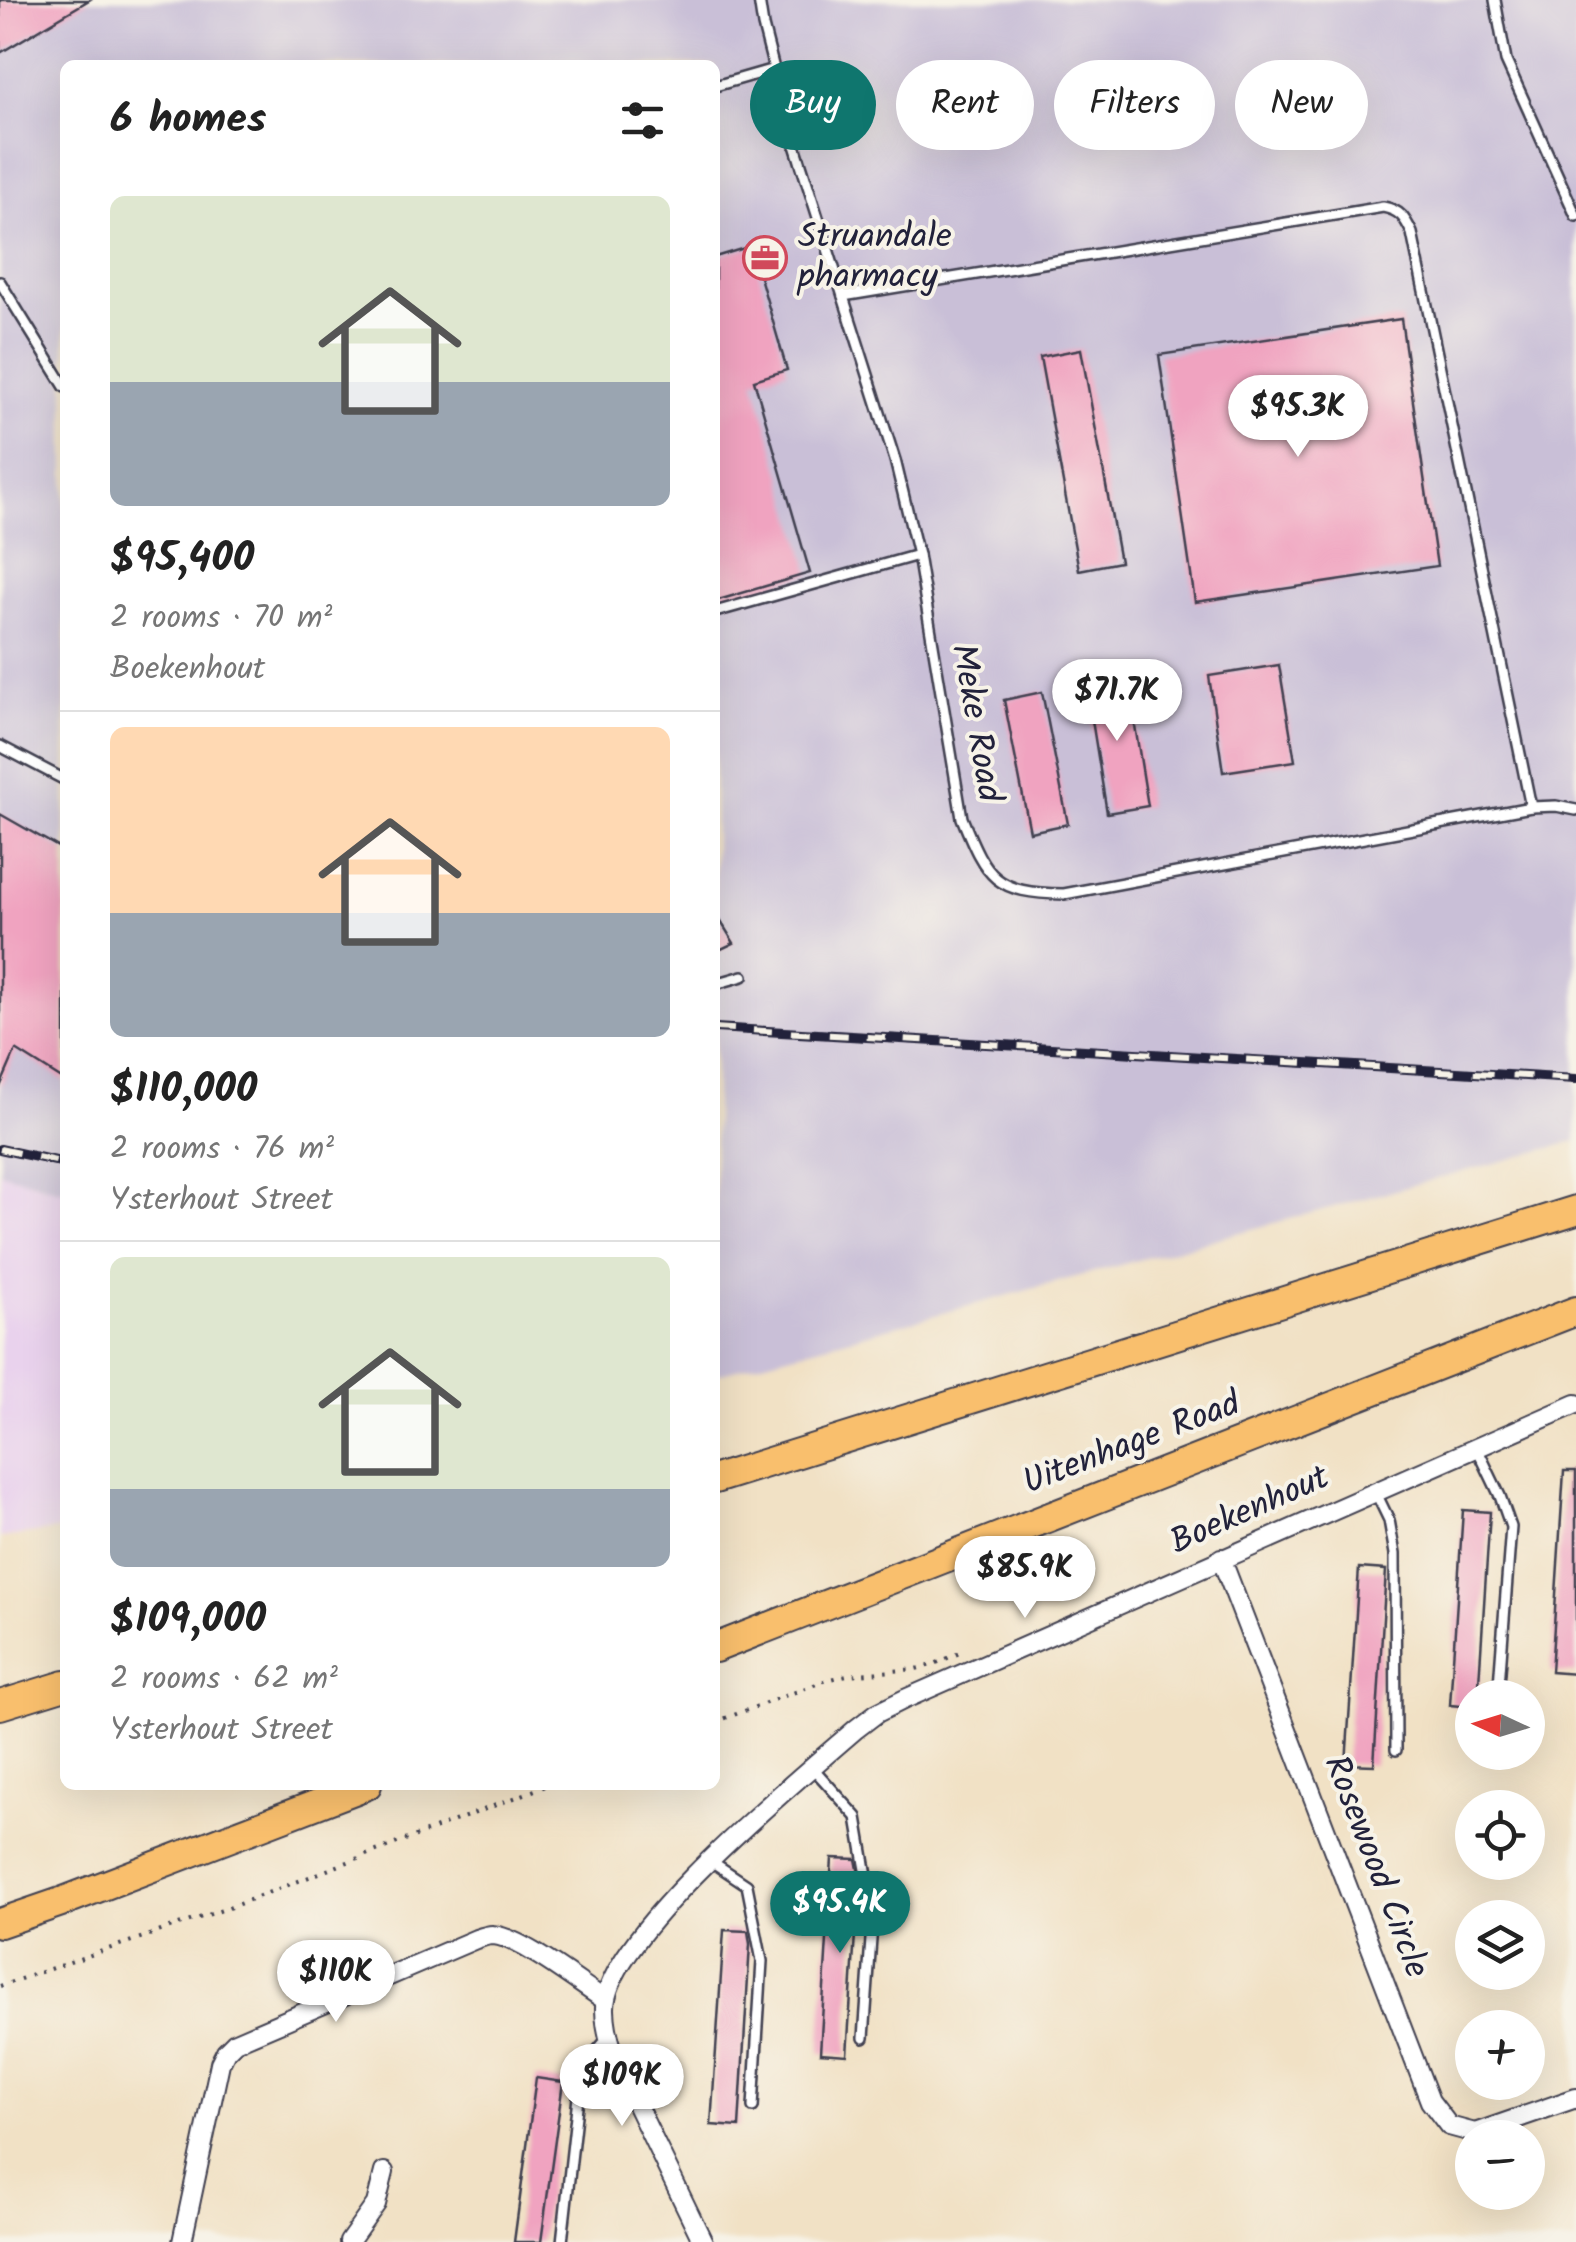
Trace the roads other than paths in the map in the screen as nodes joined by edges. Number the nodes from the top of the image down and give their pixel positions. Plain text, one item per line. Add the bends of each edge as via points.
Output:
1 (759, 0) edge
2 (1495, 0) edge
3 (772, 60) edge
4 (750, 76) edge
5 (720, 85) edge
6 (797, 150) edge
7 (1576, 216) edge
8 (0, 282) edge
9 (843, 296) junction
10 (60, 379) edge
11 (918, 555) junction
12 (720, 611) edge
13 (0, 746) edge
14 (60, 777) edge
15 (1531, 807) junction
16 (1576, 810) edge
17 (744, 976) dead end
18 (720, 983) edge
19 (1576, 1210) edge
20 (1576, 1311) edge
21 (1576, 1404) edge
22 (1477, 1447) junction
23 (720, 1477) edge
24 (1375, 1492) junction
25 (1222, 1558) junction
26 (720, 1646) edge
27 (1499, 1680) edge
28 (60, 1687) edge
29 (0, 1705) edge
30 (1396, 1750) dead end
31 (812, 1767) junction
32 (354, 1790) edge
33 (708, 1859) junction
34 (0, 1923) edge
35 (605, 2000) junction
36 (609, 2037) junction
37 (864, 2038) dead end
38 (1576, 2098) edge
39 (754, 2108) dead end
40 (384, 2172) dead end
41 (182, 2242) edge
42 (349, 2242) edge
43 (562, 2242) edge
44 (703, 2242) edge

1 - 3 lane, Meke Road
2 - 7 lane via 1506,61
4 - 5 lane
6 - 9 lane, Meke Road
8 - 10 lane
9 - 11 lane, Meke Road
9 - 15 lane via 1383,207 1397,210 1412,233
11 - 12 lane
11 - 15 lane, Meke Road via 962,818 978,858 1000,882 1027,894 1064,894
13 - 14 lane
15 - 16 lane, Meke Road
17 - 18 lane
19 - 23 main road
20 - 26 main road, Uitenhage Road
21 - 22 street, Boekenhout
22 - 24 street, Boekenhout
22 - 27 lane via 1510,1527
24 - 25 street, Boekenhout
24 - 30 lane via 1395,1554
25 - 31 street, Boekenhout via 905,1699 856,1728
25 - 38 street, Rosewood Circle via 1430,2101 1449,2126 1475,2133
28 - 29 main road
31 - 33 street, Boekenhout
31 - 37 lane via 857,1817 873,1911
32 - 34 main road
33 - 35 street, Boekenhout via 636,1942 612,1976
33 - 39 lane via 747,1885 762,1961
35 - 36 street
35 - 41 street via 523,1946 490,1935 236,2042 220,2062
36 - 43 lane via 581,2070
36 - 44 street
40 - 42 street via 376,2204

